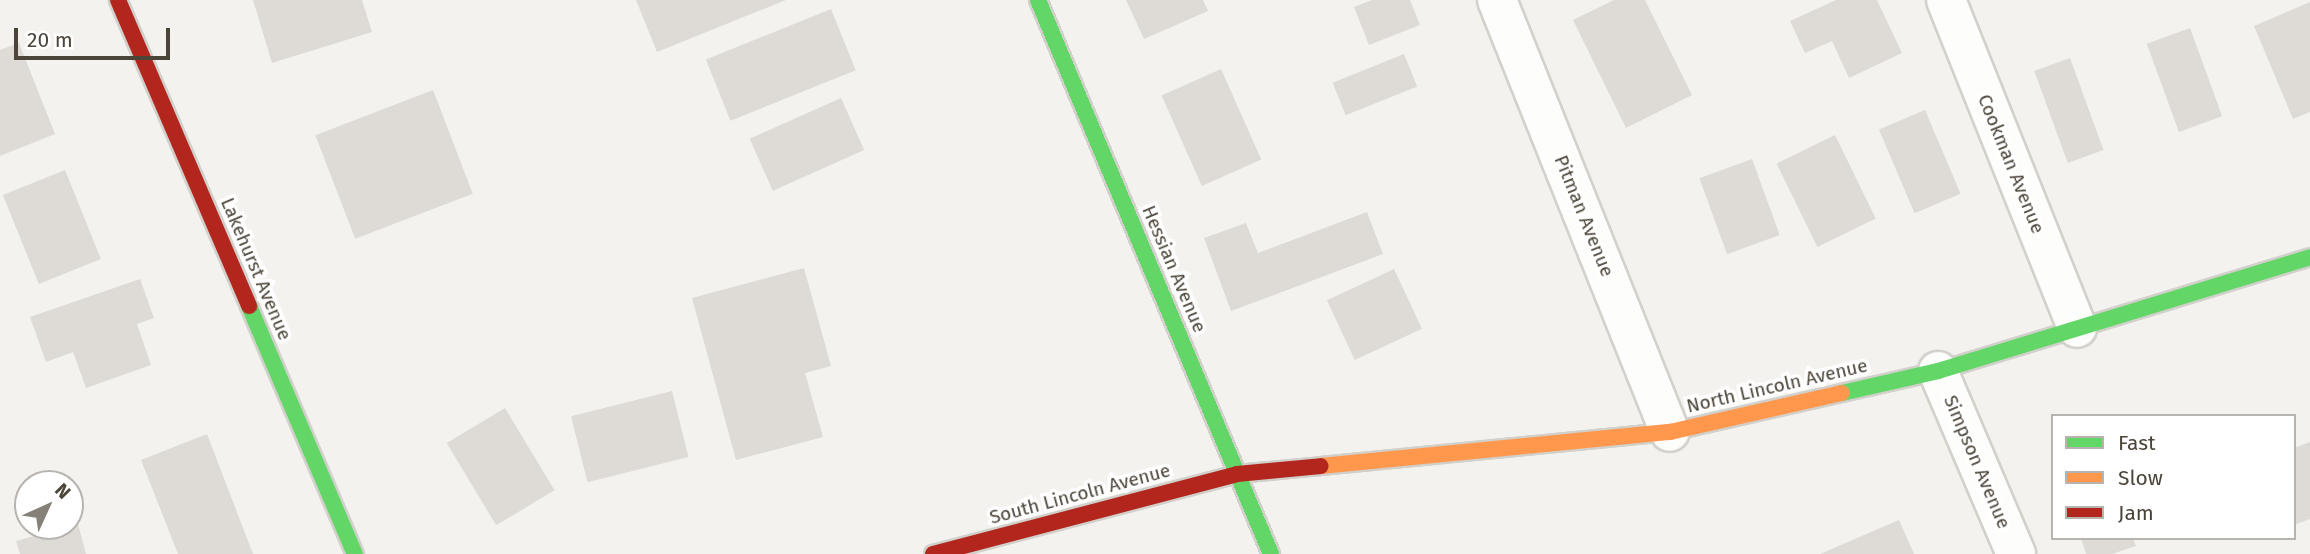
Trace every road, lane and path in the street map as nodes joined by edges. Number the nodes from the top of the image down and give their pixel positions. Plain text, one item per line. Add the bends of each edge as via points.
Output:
1 (118, 0) edge
2 (1038, 0) edge
3 (1497, 0) edge
4 (1946, 0) edge
5 (2310, 257) edge
6 (2077, 328) junction
7 (1938, 370) junction
8 (1670, 432) junction
9 (1237, 474) junction
10 (355, 554) edge
11 (933, 554) edge
12 (1271, 554) edge
13 (2015, 554) edge

1 - 10 street, Lakehurst Avenue
2 - 9 street, Hessian Avenue
3 - 8 street, Pitman Avenue
4 - 6 street, Cookman Avenue
5 - 6 street, North Lincoln Avenue
6 - 7 street, North Lincoln Avenue
7 - 8 street, North Lincoln Avenue
7 - 13 street, Simpson Avenue
8 - 9 street, North Lincoln Avenue
9 - 11 street, South Lincoln Avenue
9 - 12 street, Hessian Avenue

